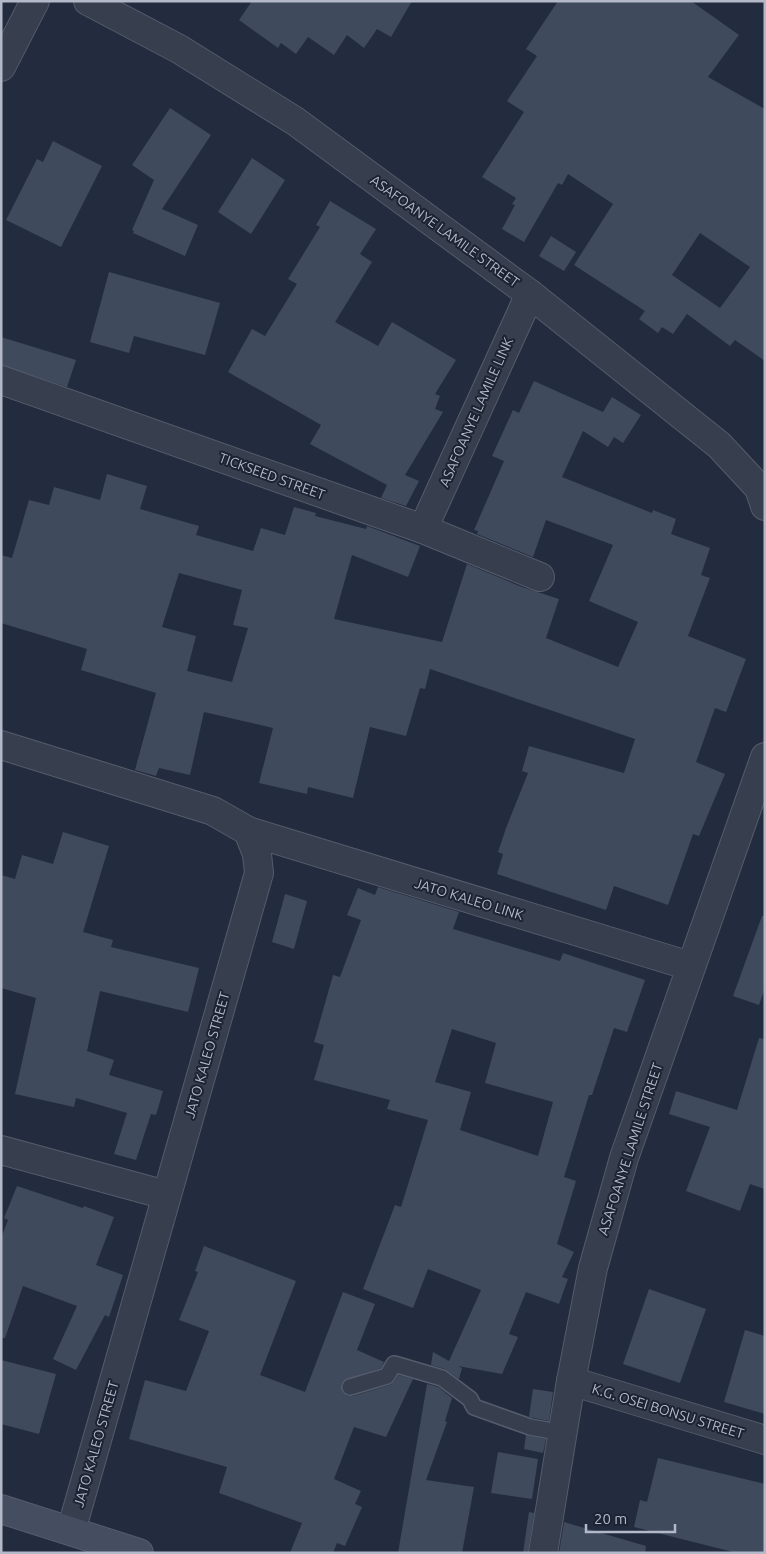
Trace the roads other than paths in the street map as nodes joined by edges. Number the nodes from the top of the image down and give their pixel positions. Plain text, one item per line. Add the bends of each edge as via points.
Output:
1 (35, 1) edge
2 (88, 1) edge
3 (1, 68) edge
4 (530, 294) junction
5 (1, 380) edge
6 (765, 506) edge
7 (422, 530) junction
8 (540, 577) dead end
9 (1, 745) edge
10 (765, 757) edge
11 (248, 831) junction
12 (690, 966) junction
13 (1, 1150) edge
14 (166, 1195) junction
15 (571, 1381) junction
16 (350, 1387) dead end
17 (563, 1433) junction
18 (765, 1440) edge
19 (1, 1509) edge
20 (71, 1531) junction
21 (139, 1553) edge
22 (543, 1553) edge

1 - 3 street
2 - 4 street, ASAFOANYE LAMILE STREET via 179,49 295,121
4 - 6 street, ASAFOANYE LAMILE STREET via 719,445 758,488
4 - 7 street, ASAFOANYE LAMILE LINK
5 - 7 street, TICKSEED STREET
7 - 8 street, TICKSEED STREET
9 - 11 street via 213,811
10 - 12 street, ASAFOANYE LAMILE STREET
11 - 12 street, JATO KALEO LINK
11 - 14 street, JATO KALEO STREET via 257,854 259,873
12 - 15 street, ASAFOANYE LAMILE STREET via 621,1168 593,1268
13 - 14 street
14 - 20 street, JATO KALEO STREET
15 - 17 street, ASAFOANYE LAMILE STREET
15 - 18 street, K.G. OSEI BONSU STREET
16 - 17 lane via 387,1376 394,1364 442,1378 470,1400 474,1407 530,1426
17 - 22 street, ASAFOANYE LAMILE STREET
19 - 20 street
20 - 21 street

